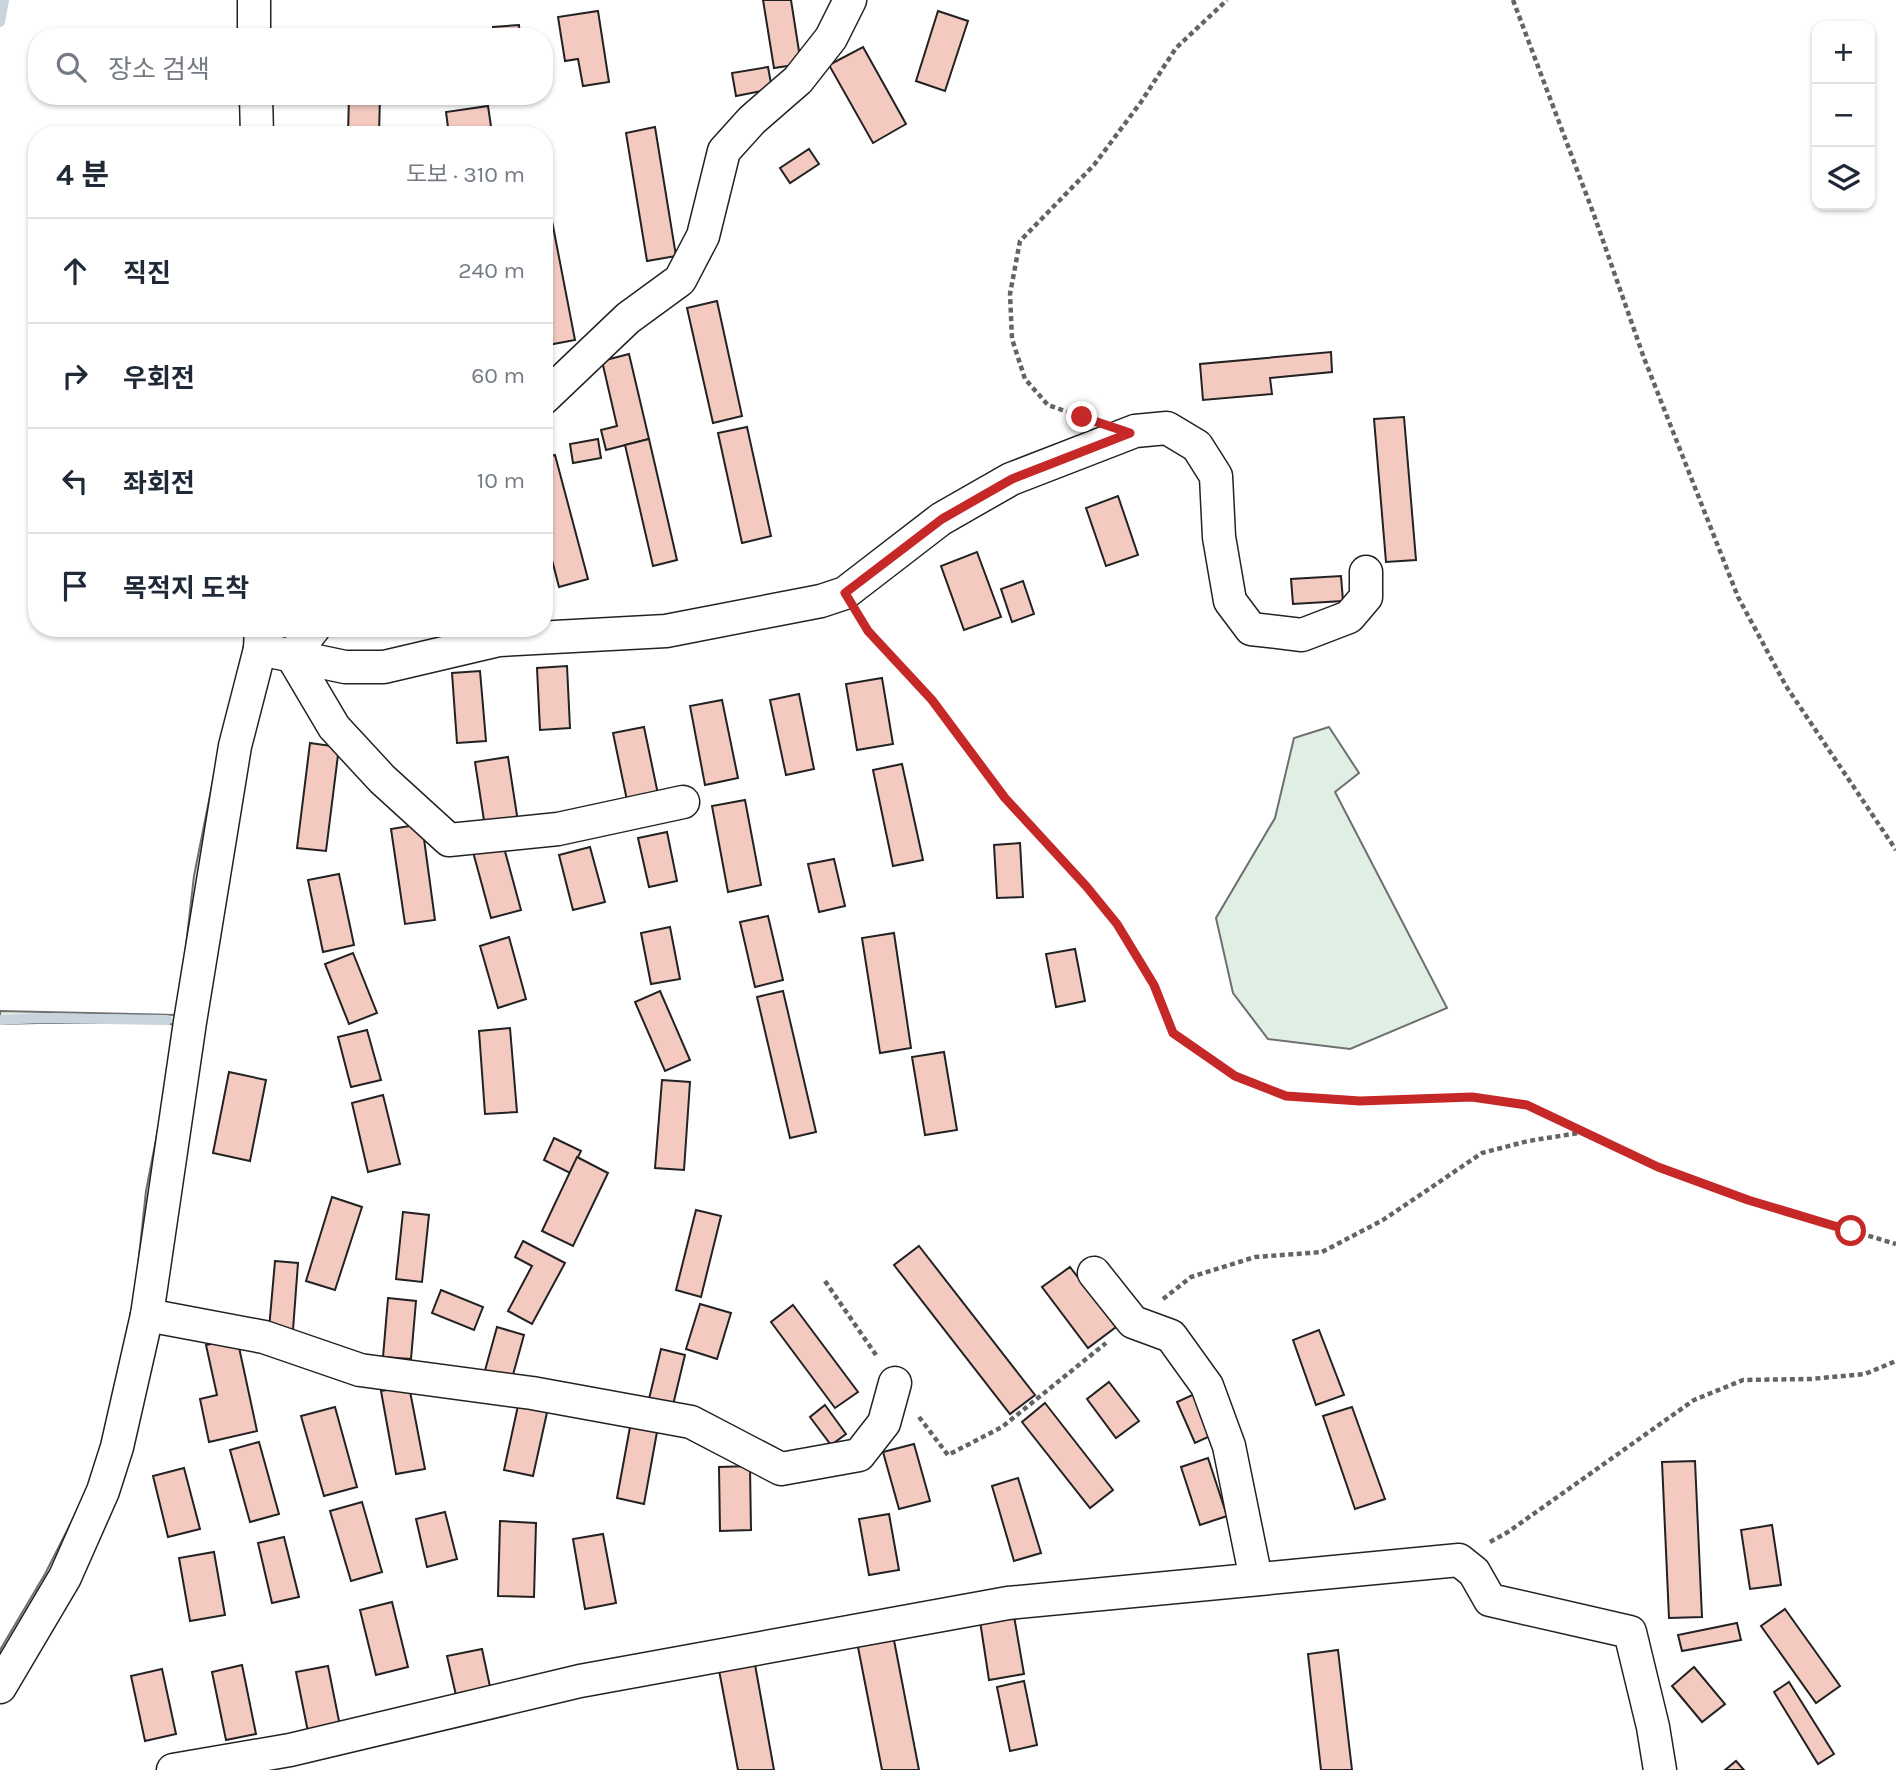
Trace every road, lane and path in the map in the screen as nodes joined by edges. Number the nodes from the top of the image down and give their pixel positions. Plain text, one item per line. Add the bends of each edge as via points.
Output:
1 (254, 0) edge
2 (850, 0) edge
3 (1227, 0) edge
4 (1513, 0) edge
5 (254, 28) edge
6 (256, 105) edge
7 (257, 126) edge
8 (553, 389) edge
9 (1130, 433) junction
10 (1366, 572) dead end
11 (845, 593) junction
12 (307, 637) edge
13 (260, 639) edge
14 (292, 656) junction
15 (683, 803) dead end
16 (1896, 850) edge
17 (1585, 1132) junction
18 (1896, 1244) edge
19 (1094, 1273) dead end
20 (825, 1281) dead end
21 (147, 1315) junction
22 (1133, 1322) junction
23 (1896, 1361) edge
24 (895, 1383) junction
25 (1459, 1560) junction
26 (1256, 1579) junction
27 (0, 1687) edge
28 (173, 1770) edge
29 (1660, 1770) edge

1 - 5 street
2 - 8 street via 831,38 798,79 724,151 703,236 680,280 628,318
3 - 9 path via 1176,48 1094,165 1020,241 1010,294 1012,339 1025,379 1048,405
4 - 16 path via 1644,358 1738,597 1786,686
6 - 7 street
9 - 10 street via 1167,428 1197,446 1216,476 1219,537 1230,601 1251,629 1303,635 1349,617 1366,597
9 - 11 street via 1012,479 942,519
11 - 14 street via 666,631 499,640 384,667 345,667
11 - 17 path via 868,631 932,700 1005,798 1117,924 1154,985 1173,1033 1235,1076 1286,1096 1360,1101 1472,1097 1527,1105
12 - 14 street
13 - 14 street
13 - 21 street via 234,746
14 - 15 street via 334,727 449,841 558,829
17 - 18 path via 1658,1167 1748,1200
17 - 22 path via 1482,1153 1383,1220 1322,1252 1255,1257 1191,1277
19 - 22 street
20 - 24 path
21 - 24 street via 264,1337 360,1370 532,1393 691,1422 781,1469 859,1455 884,1423
21 - 27 street via 103,1491 65,1577
22 - 24 path via 1002,1427 948,1455
22 - 26 street via 1171,1336 1207,1386 1229,1446
23 - 25 path via 1864,1374 1743,1380 1694,1400 1508,1532
25 - 26 street
25 - 29 street via 1474,1572 1490,1600 1630,1632
26 - 28 street via 1008,1603 580,1681 290,1750

